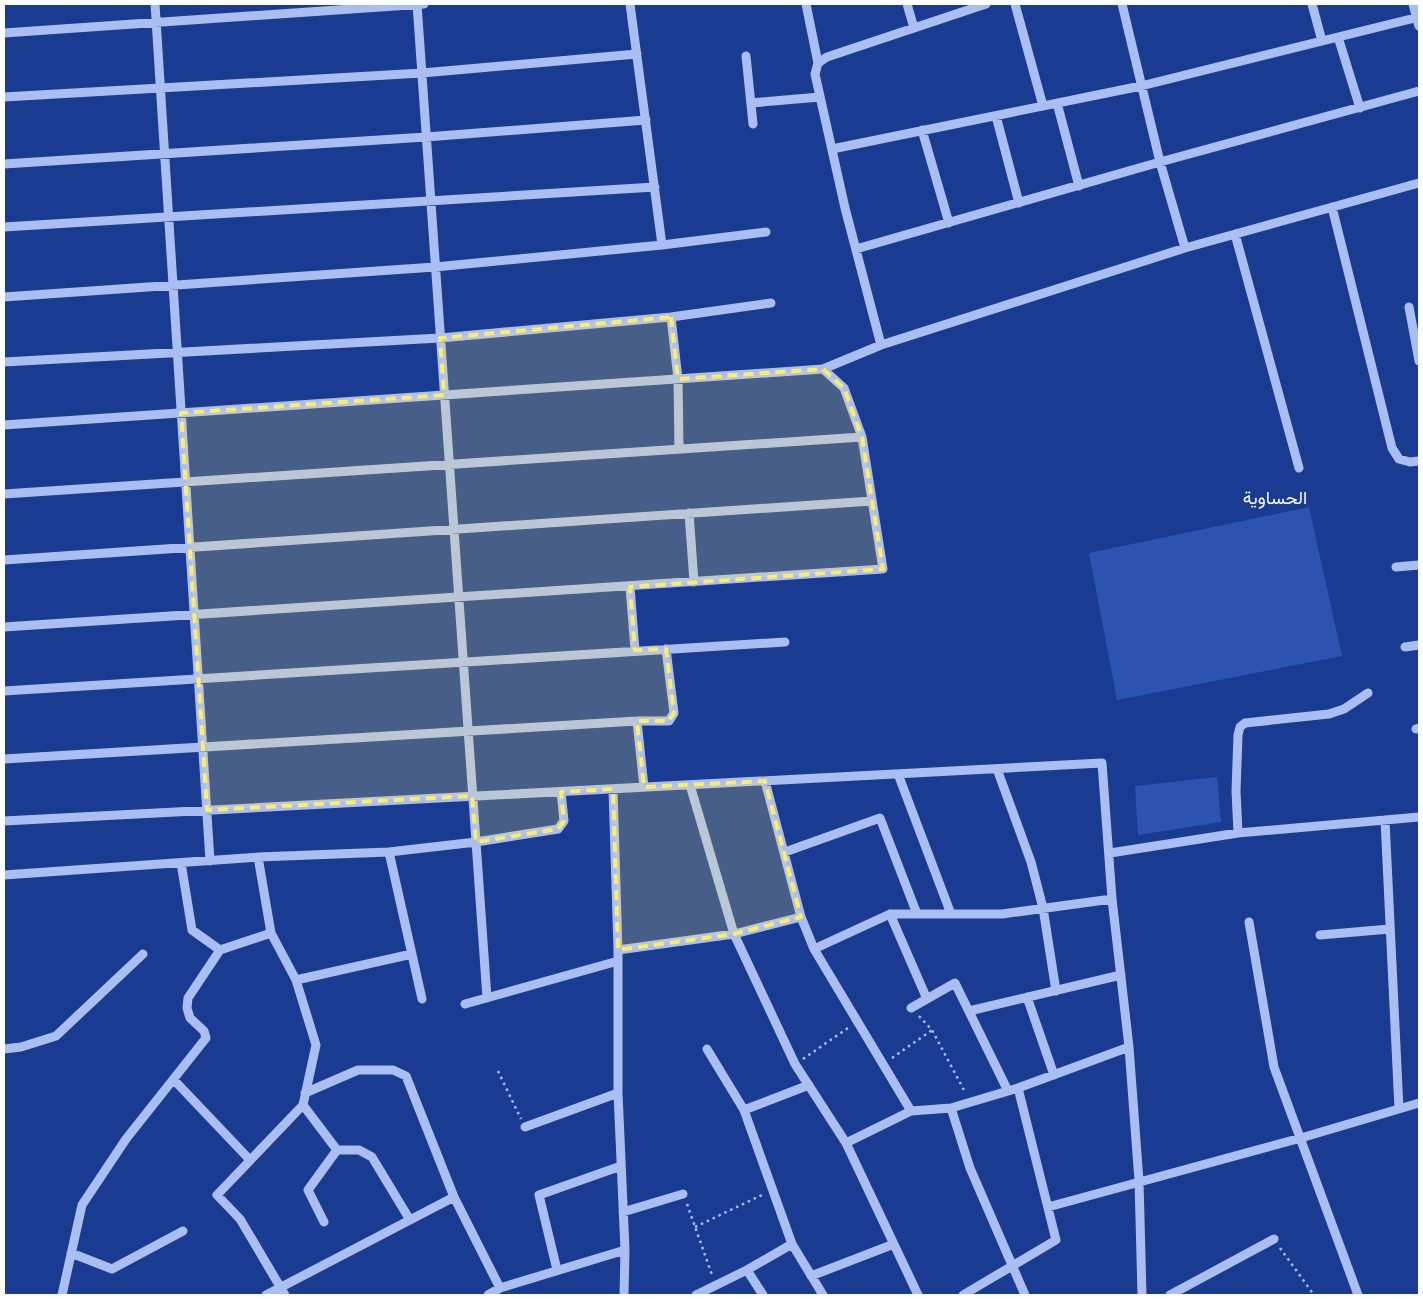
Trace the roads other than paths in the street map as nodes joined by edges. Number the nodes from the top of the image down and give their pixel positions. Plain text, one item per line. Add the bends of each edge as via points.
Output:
1 (155, 4) edge
2 (417, 4) edge
3 (424, 4) edge
4 (630, 4) edge
5 (806, 4) edge
6 (907, 4) edge
7 (986, 4) edge
8 (1015, 4) edge
9 (1122, 4) edge
10 (1312, 4) edge
11 (1414, 4) edge
12 (1419, 20) edge
13 (156, 22) junction
14 (914, 28) junction
15 (4, 33) edge
16 (1338, 37) junction
17 (1322, 41) junction
18 (637, 54) junction
19 (746, 56) dead end
20 (818, 63) junction
21 (422, 73) junction
22 (1141, 86) junction
23 (160, 88) junction
24 (1419, 91) edge
25 (4, 96) edge
26 (820, 97) junction
27 (751, 103) junction
28 (1056, 103) junction
29 (1043, 106) junction
30 (1360, 108) junction
31 (996, 116) junction
32 (646, 120) junction
33 (753, 124) dead end
34 (922, 130) junction
35 (426, 137) junction
36 (832, 148) junction
37 (165, 154) junction
38 (1160, 162) junction
39 (4, 164) edge
40 (1419, 183) edge
41 (1079, 186) junction
42 (655, 187) junction
43 (431, 202) junction
44 (1019, 203) junction
45 (1332, 207) junction
46 (169, 217) junction
47 (949, 223) junction
48 (4, 227) edge
49 (766, 232) dead end
50 (1235, 234) junction
51 (662, 245) junction
52 (1185, 248) junction
53 (856, 249) junction
54 (435, 267) junction
55 (173, 285) junction
56 (4, 297) edge
57 (771, 303) dead end
58 (1409, 307) dead end
59 (672, 317) junction
60 (440, 338) junction
61 (881, 345) junction
62 (177, 352) junction
63 (1419, 361) edge
64 (4, 362) edge
65 (823, 369) junction
66 (678, 379) junction
67 (444, 395) junction
68 (181, 413) junction
69 (4, 425) edge
70 (862, 437) junction
71 (679, 449) junction
72 (1419, 460) edge
73 (449, 464) junction
74 (1298, 468) dead end
75 (186, 482) junction
76 (4, 494) edge
77 (872, 501) junction
78 (689, 514) junction
79 (454, 529) junction
80 (190, 547) junction
81 (4, 560) edge
82 (1419, 565) edge
83 (1396, 567) dead end
84 (694, 582) junction
85 (630, 587) junction
86 (458, 598) junction
87 (194, 615) junction
88 (4, 627) edge
89 (785, 642) dead end
90 (1419, 645) edge
91 (1405, 647) dead end
92 (666, 649) junction
93 (634, 650) junction
94 (463, 662) junction
95 (198, 679) junction
96 (4, 692) edge
97 (1368, 693) dead end
98 (637, 720) junction
99 (468, 731) junction
100 (203, 747) junction
101 (4, 759) edge
102 (997, 769) junction
103 (898, 774) junction
104 (765, 781) junction
105 (690, 785) junction
106 (644, 787) junction
107 (613, 789) junction
108 (561, 792) junction
109 (472, 796) junction
110 (207, 810) junction
111 (1419, 817) edge
112 (1385, 820) junction
113 (4, 821) edge
114 (1238, 833) junction
115 (476, 842) junction
116 (390, 852) junction
117 (785, 852) junction
118 (1110, 853) junction
119 (258, 857) junction
120 (210, 861) junction
121 (181, 863) junction
122 (4, 875) edge
123 (1112, 899) junction
124 (1043, 908) junction
125 (890, 914) junction
126 (917, 914) junction
127 (951, 914) junction
128 (801, 917) junction
129 (1249, 922) dead end
130 (1390, 929) junction
131 (270, 933) junction
132 (734, 934) junction
133 (1320, 935) dead end
134 (814, 949) junction
135 (220, 950) junction
136 (618, 950) junction
137 (143, 954) dead end
138 (412, 954) junction
139 (618, 961) junction
140 (1122, 975) junction
141 (296, 980) junction
142 (1056, 991) junction
143 (1027, 997) junction
144 (487, 998) junction
145 (422, 999) dead end
146 (927, 999) junction
147 (465, 1004) dead end
148 (911, 1008) road end
149 (969, 1011) junction
150 (1129, 1047) junction
151 (4, 1049) edge
152 (707, 1049) dead end
153 (1054, 1075) junction
154 (174, 1080) junction
155 (809, 1085) junction
156 (1013, 1090) junction
157 (305, 1092) junction
158 (618, 1093) junction
159 (1419, 1103) edge
160 (303, 1105) junction
161 (951, 1108) junction
162 (1399, 1109) junction
163 (744, 1110) junction
164 (911, 1111) junction
165 (525, 1127) road end
166 (1301, 1138) junction
167 (846, 1143) junction
168 (337, 1150) junction
169 (250, 1160) junction
170 (621, 1166) junction
171 (1139, 1181) junction
172 (683, 1194) road end
173 (454, 1197) junction
174 (1048, 1207) junction
175 (622, 1212) junction
176 (410, 1220) junction
177 (324, 1222) dead end
178 (183, 1231) dead end
179 (1274, 1239) road end
180 (792, 1244) junction
181 (894, 1244) junction
182 (625, 1250) junction
183 (72, 1253) junction
184 (1012, 1265) junction
185 (557, 1270) junction
186 (747, 1270) junction
187 (811, 1276) junction
188 (500, 1288) junction
189 (283, 1292) edge
190 (62, 1295) edge
191 (266, 1295) edge
192 (488, 1295) edge
193 (624, 1295) edge
194 (696, 1295) edge
195 (763, 1295) edge
196 (823, 1295) edge
197 (918, 1295) edge
198 (963, 1295) edge
199 (1025, 1295) edge
200 (1142, 1295) edge
201 (1170, 1295) edge
202 (1358, 1295) edge

1 - 13 street
2 - 3 street
2 - 13 street
2 - 21 street
4 - 18 street
5 - 20 street
6 - 14 street
7 - 14 street
8 - 29 street
9 - 22 street
10 - 17 street
11 - 12 street
12 - 16 street
13 - 15 street
13 - 23 street
14 - 20 street
16 - 17 street
16 - 30 street
17 - 22 street
18 - 21 street
18 - 32 street
19 - 27 street
20 - 26 street via 814,74
21 - 23 street
21 - 35 street
22 - 28 street
22 - 38 street
23 - 25 street
23 - 37 street
24 - 30 street
26 - 27 street
26 - 36 street
27 - 33 street
28 - 29 street
28 - 41 street
29 - 31 street
30 - 38 street
31 - 34 street
31 - 44 street
32 - 35 street
32 - 42 street
34 - 36 street
34 - 47 street
35 - 37 street
35 - 43 street
36 - 53 street
37 - 39 street
37 - 46 street
38 - 41 street
38 - 52 street
40 - 45 street
41 - 44 street
42 - 43 street
42 - 51 street
43 - 46 street
43 - 54 street
44 - 47 street
45 - 50 street
45 - 72 street via 1392,448 1399,459
46 - 48 street
46 - 55 street
47 - 53 street
49 - 51 street
50 - 52 street
50 - 74 street
51 - 54 street
52 - 61 street
53 - 61 street
54 - 55 street
54 - 60 street
55 - 56 street
55 - 62 street
57 - 59 street
58 - 63 street
59 - 60 street
59 - 66 street
60 - 62 street
60 - 67 street
61 - 65 street
62 - 64 street
62 - 68 street
65 - 66 street
65 - 70 street via 844,388
66 - 67 street
66 - 71 street
67 - 68 street
67 - 73 street
68 - 69 street
68 - 75 street
70 - 71 street
70 - 77 street
71 - 73 street
73 - 75 street
73 - 79 street
75 - 76 street
75 - 80 street
77 - 78 street
77 - 84 street via 883,569
78 - 79 street
78 - 84 street
79 - 80 street
79 - 86 street
80 - 81 street
80 - 87 street
82 - 83 street
84 - 85 street
85 - 86 street
85 - 93 street
86 - 87 street
86 - 94 street
87 - 88 street
87 - 95 street
89 - 92 street
90 - 91 street
92 - 93 street
92 - 98 street via 674,713 669,721
93 - 94 street
94 - 95 street
94 - 99 street
95 - 96 street
95 - 100 street
97 - 114 street via 1338,712 1240,726 1236,791
98 - 99 street
98 - 106 street
99 - 100 street
99 - 109 street
100 - 101 street
100 - 110 street
102 - 103 street
102 - 118 street via 1102,764
102 - 124 street via 1031,862
103 - 104 street
103 - 127 street
104 - 105 street
104 - 117 street
105 - 106 street
105 - 132 street
106 - 107 street
107 - 108 street
107 - 136 street
108 - 109 street
108 - 115 street via 564,822 558,829
109 - 110 street
109 - 115 street
110 - 113 street
110 - 120 street
111 - 112 street
112 - 114 street
112 - 130 street
114 - 118 street
115 - 116 street
115 - 144 street
116 - 119 street
116 - 138 street
117 - 126 street via 880,818
117 - 128 street
118 - 123 street
119 - 120 street
119 - 131 street
120 - 121 street
121 - 122 street
121 - 135 street via 192,930
123 - 124 street
123 - 140 street
124 - 127 street via 1002,914
124 - 142 street
125 - 126 street
125 - 134 street
125 - 146 street
126 - 127 street
128 - 132 street
128 - 134 street
129 - 166 street via 1274,1067
130 - 133 street
130 - 162 street
131 - 135 street
131 - 141 street
132 - 136 street
132 - 155 street via 795,1064
134 - 164 street
135 - 154 street via 188,998 190,1018 204,1031 206,1038
136 - 139 street
137 - 151 street via 56,1036
138 - 141 street
138 - 145 street
139 - 144 street
139 - 158 street
140 - 142 street
140 - 150 street
141 - 157 street via 316,1045
142 - 143 street
143 - 149 street
143 - 153 street
144 - 147 street
146 - 148 street
146 - 149 street via 956,983
149 - 156 street
150 - 153 street
150 - 171 street
152 - 163 street
153 - 156 street
154 - 169 street
154 - 183 street via 126,1139 82,1205
155 - 163 street
155 - 167 street
156 - 161 street
156 - 174 street
157 - 160 street
157 - 173 street via 358,1070 393,1070 406,1076
158 - 165 street
158 - 170 street
159 - 162 street
160 - 168 street
160 - 169 street
161 - 164 street
161 - 184 street via 970,1168
162 - 166 street
163 - 180 street
164 - 167 street
166 - 171 street
166 - 202 street
167 - 181 street
168 - 176 street via 359,1150 372,1158
168 - 177 street via 308,1190
169 - 189 street via 217,1195 240,1219
170 - 175 street
170 - 185 street via 539,1195
171 - 174 street
171 - 200 street
172 - 175 street
173 - 176 street
173 - 188 street
174 - 184 street via 1056,1240
175 - 182 street
176 - 189 street
178 - 183 street via 112,1270
179 - 201 street
180 - 186 street
180 - 187 street
181 - 187 street
181 - 197 street
182 - 185 street
182 - 193 street
183 - 190 street
184 - 198 street
184 - 199 street
185 - 188 street
186 - 194 street
186 - 195 street
187 - 196 street
188 - 192 street
189 - 191 street

